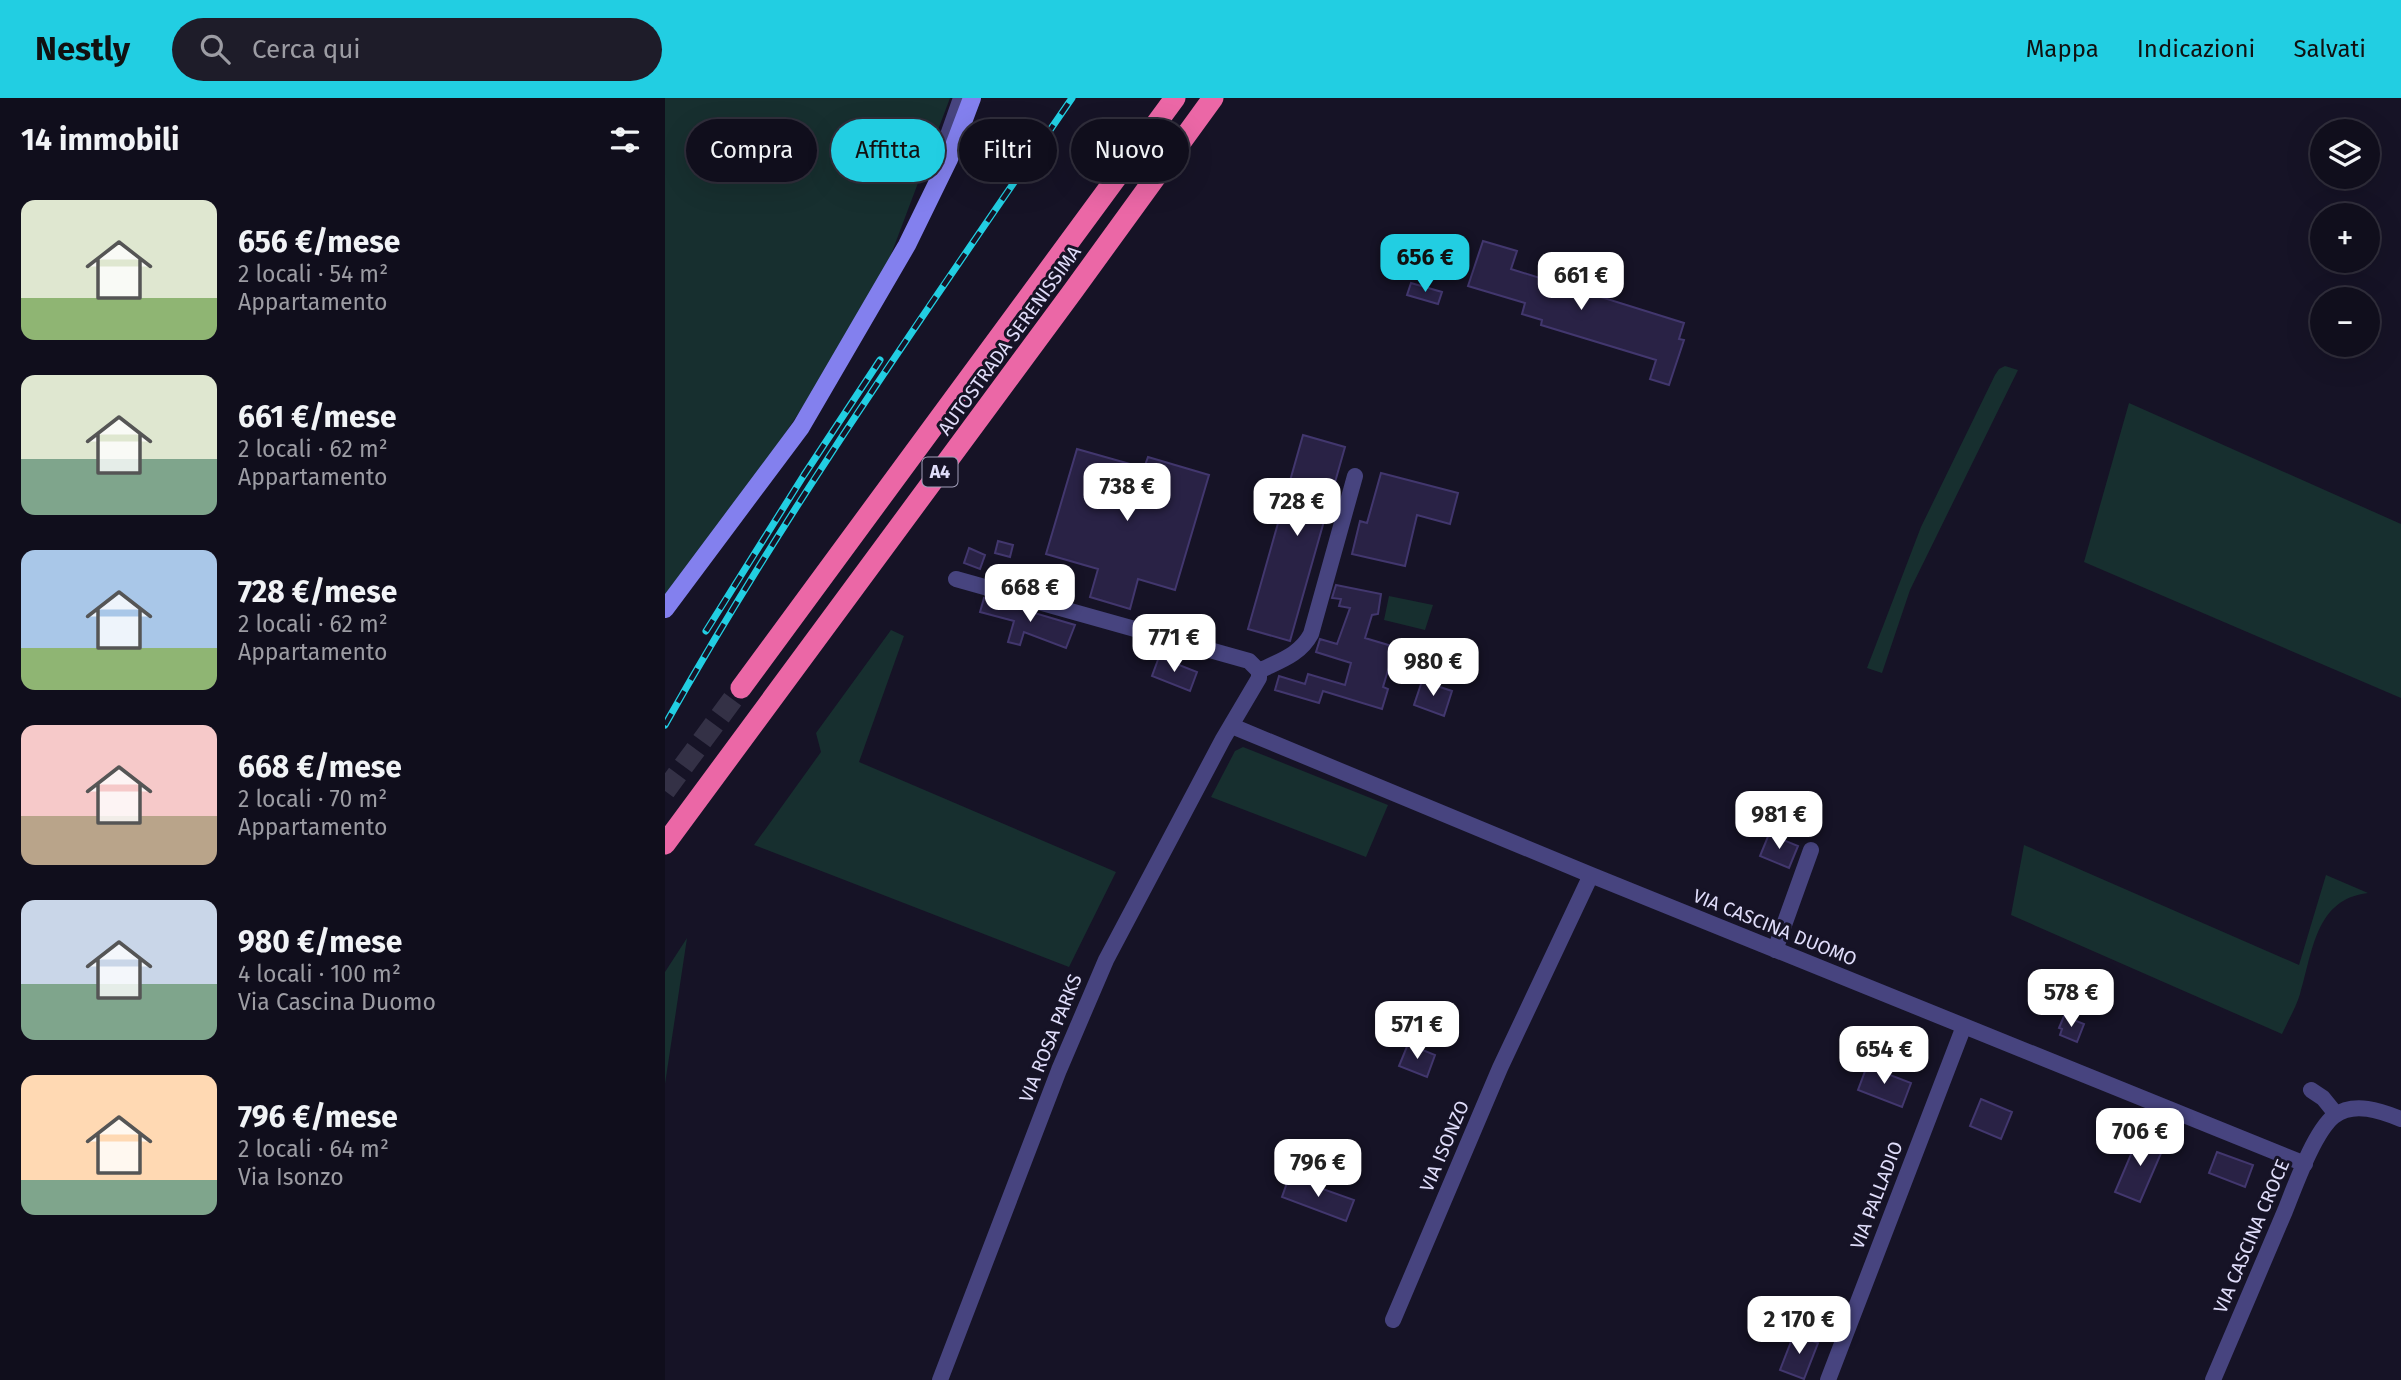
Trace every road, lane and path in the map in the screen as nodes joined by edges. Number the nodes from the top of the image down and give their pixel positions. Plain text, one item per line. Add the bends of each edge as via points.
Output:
1 (961, 98) edge
2 (972, 98) edge
3 (1175, 98) edge
4 (1213, 98) edge
5 (907, 245) junction
6 (1355, 476) dead end
7 (956, 579) dead end
8 (665, 609) edge
9 (1259, 671) junction
10 (741, 688) tunnel mouth
11 (1231, 726) junction
12 (665, 844) edge
13 (1811, 850) dead end
14 (1591, 876) junction
15 (1775, 950) junction
16 (1964, 1026) junction
17 (2311, 1090) dead end
18 (2336, 1114) junction
19 (2401, 1119) edge
20 (2305, 1164) junction
21 (1393, 1320) dead end
22 (940, 1380) edge
23 (1828, 1380) edge
24 (2213, 1380) edge

1 - 5 street
2 - 5 street via 949,159
3 - 10 highway, AUTOSTRADA SERENISSIMA / A4
4 - 12 highway, AUTOSTRADA SERENISSIMA / A4
5 - 8 street via 801,427
6 - 9 street via 1311,634 1297,653
7 - 9 street via 1249,660
9 - 11 street, VIA ROSA PARKS
11 - 14 street, VIA CASCINA DUOMO
11 - 22 street, VIA ROSA PARKS via 1084,1008
13 - 15 street
14 - 15 street, VIA CASCINA DUOMO
14 - 21 street, VIA ISONZO via 1500,1068
15 - 16 street, VIA CASCINA DUOMO
16 - 20 street, VIA CASCINA DUOMO
16 - 23 street, VIA PALLADIO
17 - 18 street
18 - 19 street via 2350,1108 2381,1111
18 - 20 street, VIA CASCINA CROCE
20 - 24 street, VIA CASCINA CROCE

